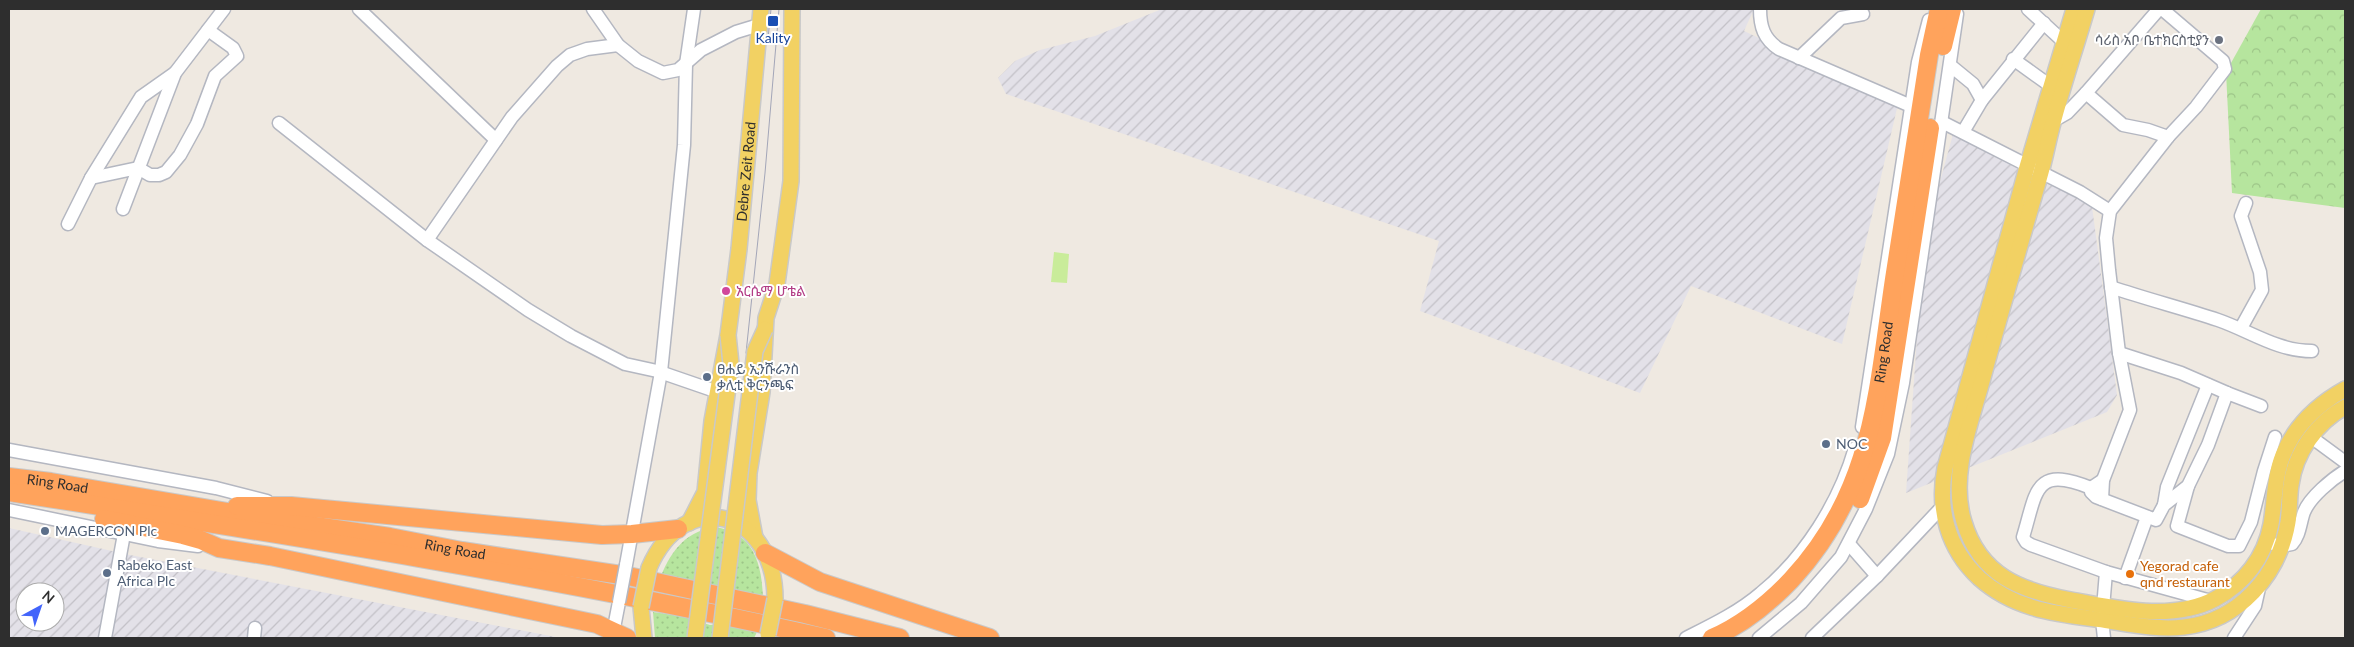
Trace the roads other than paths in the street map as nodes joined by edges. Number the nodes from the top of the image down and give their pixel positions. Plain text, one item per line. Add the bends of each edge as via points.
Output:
1 (224, 9) edge
2 (359, 9) edge
3 (593, 9) edge
4 (694, 9) edge
5 (761, 9) edge
6 (792, 9) edge
7 (1760, 9) edge
8 (1934, 9) edge
9 (1939, 9) edge
10 (1952, 9) edge
11 (1957, 9) edge
12 (2028, 9) edge
13 (2074, 9) edge
14 (2087, 9) edge
15 (2161, 9) edge
16 (1863, 14) dead end
17 (2044, 23) junction
18 (759, 25) junction
19 (208, 30) junction
20 (2065, 43) junction
21 (618, 45) junction
22 (1799, 58) junction
23 (2013, 59) junction
24 (686, 64) junction
25 (1951, 66) junction
26 (175, 73) junction
27 (2052, 87) junction
28 (2086, 93) junction
29 (1982, 100) junction
30 (1911, 106) junction
31 (2053, 121) junction
32 (1942, 122) junction
33 (280, 123) dead end
34 (1963, 132) junction
35 (2168, 137) junction
36 (496, 140) junction
37 (138, 168) junction
38 (2034, 170) junction
39 (91, 178) junction
40 (2246, 203) dead end
41 (123, 209) dead end
42 (2110, 212) junction
43 (68, 224) dead end
44 (427, 240) junction
45 (2111, 287) junction
46 (2241, 328) junction
47 (765, 329) junction
48 (728, 335) junction
49 (2312, 351) dead end
50 (2119, 353) junction
51 (661, 372) junction
52 (2208, 385) junction
53 (2345, 389) edge
54 (718, 392) junction
55 (2227, 393) junction
56 (2261, 406) dead end
57 (2345, 407) edge
58 (2275, 437) dead end
59 (2311, 437) junction
60 (9, 450) edge
61 (2345, 462) edge
62 (2345, 471) edge
63 (9, 477) edge
64 (2103, 480) junction
65 (2188, 486) junction
66 (2091, 488) junction
67 (9, 494) edge
68 (2291, 494) junction
69 (2102, 499) junction
70 (2164, 505) junction
71 (291, 506) junction
72 (202, 507) junction
73 (1942, 507) junction
74 (2305, 509) junction
75 (9, 510) edge
76 (2152, 518) junction
77 (683, 526) junction
78 (2177, 526) junction
79 (124, 534) junction
80 (632, 534) junction
81 (2266, 542) junction
82 (1849, 544) junction
83 (760, 546) junction
84 (2282, 546) junction
85 (219, 548) junction
86 (2106, 572) junction
87 (1877, 576) junction
88 (2125, 578) junction
89 (2259, 588) junction
90 (2211, 601) junction
91 (2102, 613) junction
92 (618, 636) edge
93 (767, 636) edge
94 (105, 638) edge
95 (644, 638) edge
96 (695, 638) edge
97 (720, 638) edge
98 (826, 638) edge
99 (900, 638) edge
100 (990, 638) edge
101 (1686, 638) edge
102 (1712, 638) edge
103 (1737, 638) edge
104 (1759, 638) edge
105 (1812, 638) edge
106 (2104, 638) edge
107 (2235, 638) edge

1 - 19 street
2 - 36 street
3 - 21 street
4 - 24 street
5 - 18 main road, Debre Zeit Road
6 - 47 main road via 791,181 777,284
7 - 22 street via 1761,27 1768,40
8 - 30 street via 1922,45
9 - 102 highway, Ring Road via 1873,415 1856,477 1841,511 1805,565 1746,619
10 - 103 highway, Ring Road via 1940,60 1886,417 1876,460 1846,525 1814,573 1773,612
11 - 25 street
12 - 17 street
13 - 20 main road
14 - 31 main road
15 - 28 street
15 - 35 street via 2225,66 2196,107
16 - 22 street via 1841,18
17 - 20 street
17 - 23 street
18 - 24 street via 701,50
18 - 48 main road, Debre Zeit Road
19 - 26 street
19 - 37 street via 233,48 237,56 215,76 197,124 180,155 166,172 150,175
20 - 27 main road
21 - 24 street via 638,61 663,73 678,70
21 - 36 street via 570,55 526,99
22 - 30 street
23 - 27 street
23 - 29 street
24 - 51 street via 684,145
25 - 29 street via 1973,84
25 - 32 street
26 - 37 street
26 - 39 street via 141,97
27 - 38 main road
28 - 31 street
28 - 35 street via 2123,125
29 - 34 street
30 - 101 street via 1864,415 1846,475 1812,537 1787,568 1761,594 1732,614
31 - 38 main road
32 - 34 street
32 - 82 street via 1894,430 1880,478
33 - 44 street
34 - 38 street
35 - 42 street
36 - 44 street
37 - 39 street
37 - 41 street
38 - 42 street via 2089,197
38 - 73 main road via 1945,468
38 - 91 main road via 1963,456 1958,496 1960,510 1974,546 2005,579 2029,591
39 - 43 street
40 - 46 street via 2241,216 2260,272 2262,290
42 - 45 street via 2106,238
44 - 51 street via 571,336 625,364
45 - 46 street
45 - 50 street
46 - 49 street via 2278,346 2294,351
47 - 83 main road via 762,392 748,500
47 - 97 main road, bridge via 754,351
48 - 54 main road
48 - 96 main road, bridge via 731,364
50 - 52 street
50 - 64 street via 2130,410
51 - 54 street
51 - 80 street
52 - 55 street
52 - 70 street via 2167,488
53 - 81 main road via 2309,414 2284,453
54 - 77 main road via 705,492
55 - 56 street
55 - 65 street via 2208,445
57 - 59 main road
58 - 78 street via 2251,522 2240,546 2228,546
59 - 61 street
59 - 68 main road via 2294,470
60 - 71 street via 216,488
62 - 74 street via 2328,482
63 - 72 highway, Ring Road
64 - 66 street
64 - 69 street
65 - 70 street
65 - 78 street
66 - 69 street via 2094,495
66 - 86 street via 2058,478 2044,482 2036,492 2023,537 2031,545
67 - 85 highway via 56,510 183,535
67 - 98 highway, Ring Road via 362,548
68 - 74 street
68 - 84 main road
69 - 76 street
70 - 76 street
71 - 72 highway
71 - 80 highway via 570,533
72 - 99 highway, Ring Road via 628,576
73 - 87 street
73 - 91 main road via 1945,522 1960,554 1990,587 2011,601 2036,609
74 - 84 street via 2295,541
75 - 79 street
76 - 78 street
76 - 88 street
77 - 80 highway
77 - 83 main road via 701,518 722,517 738,522
77 - 95 main road, bridge via 657,553 649,568 641,607
79 - 85 street
79 - 94 street
80 - 92 street, bridge via 618,602
81 - 84 street
81 - 90 main road via 2247,574 2225,594
82 - 87 street
82 - 104 street via 1831,570 1800,603
83 - 93 main road, bridge via 772,570 775,599
83 - 100 highway via 820,582
84 - 89 main road
85 - 92 highway via 597,624
86 - 88 street
86 - 91 street
87 - 105 street
88 - 90 street
89 - 91 main road via 2226,614 2185,627 2140,626
89 - 107 street via 2255,606
90 - 91 main road via 2186,610
91 - 106 street

